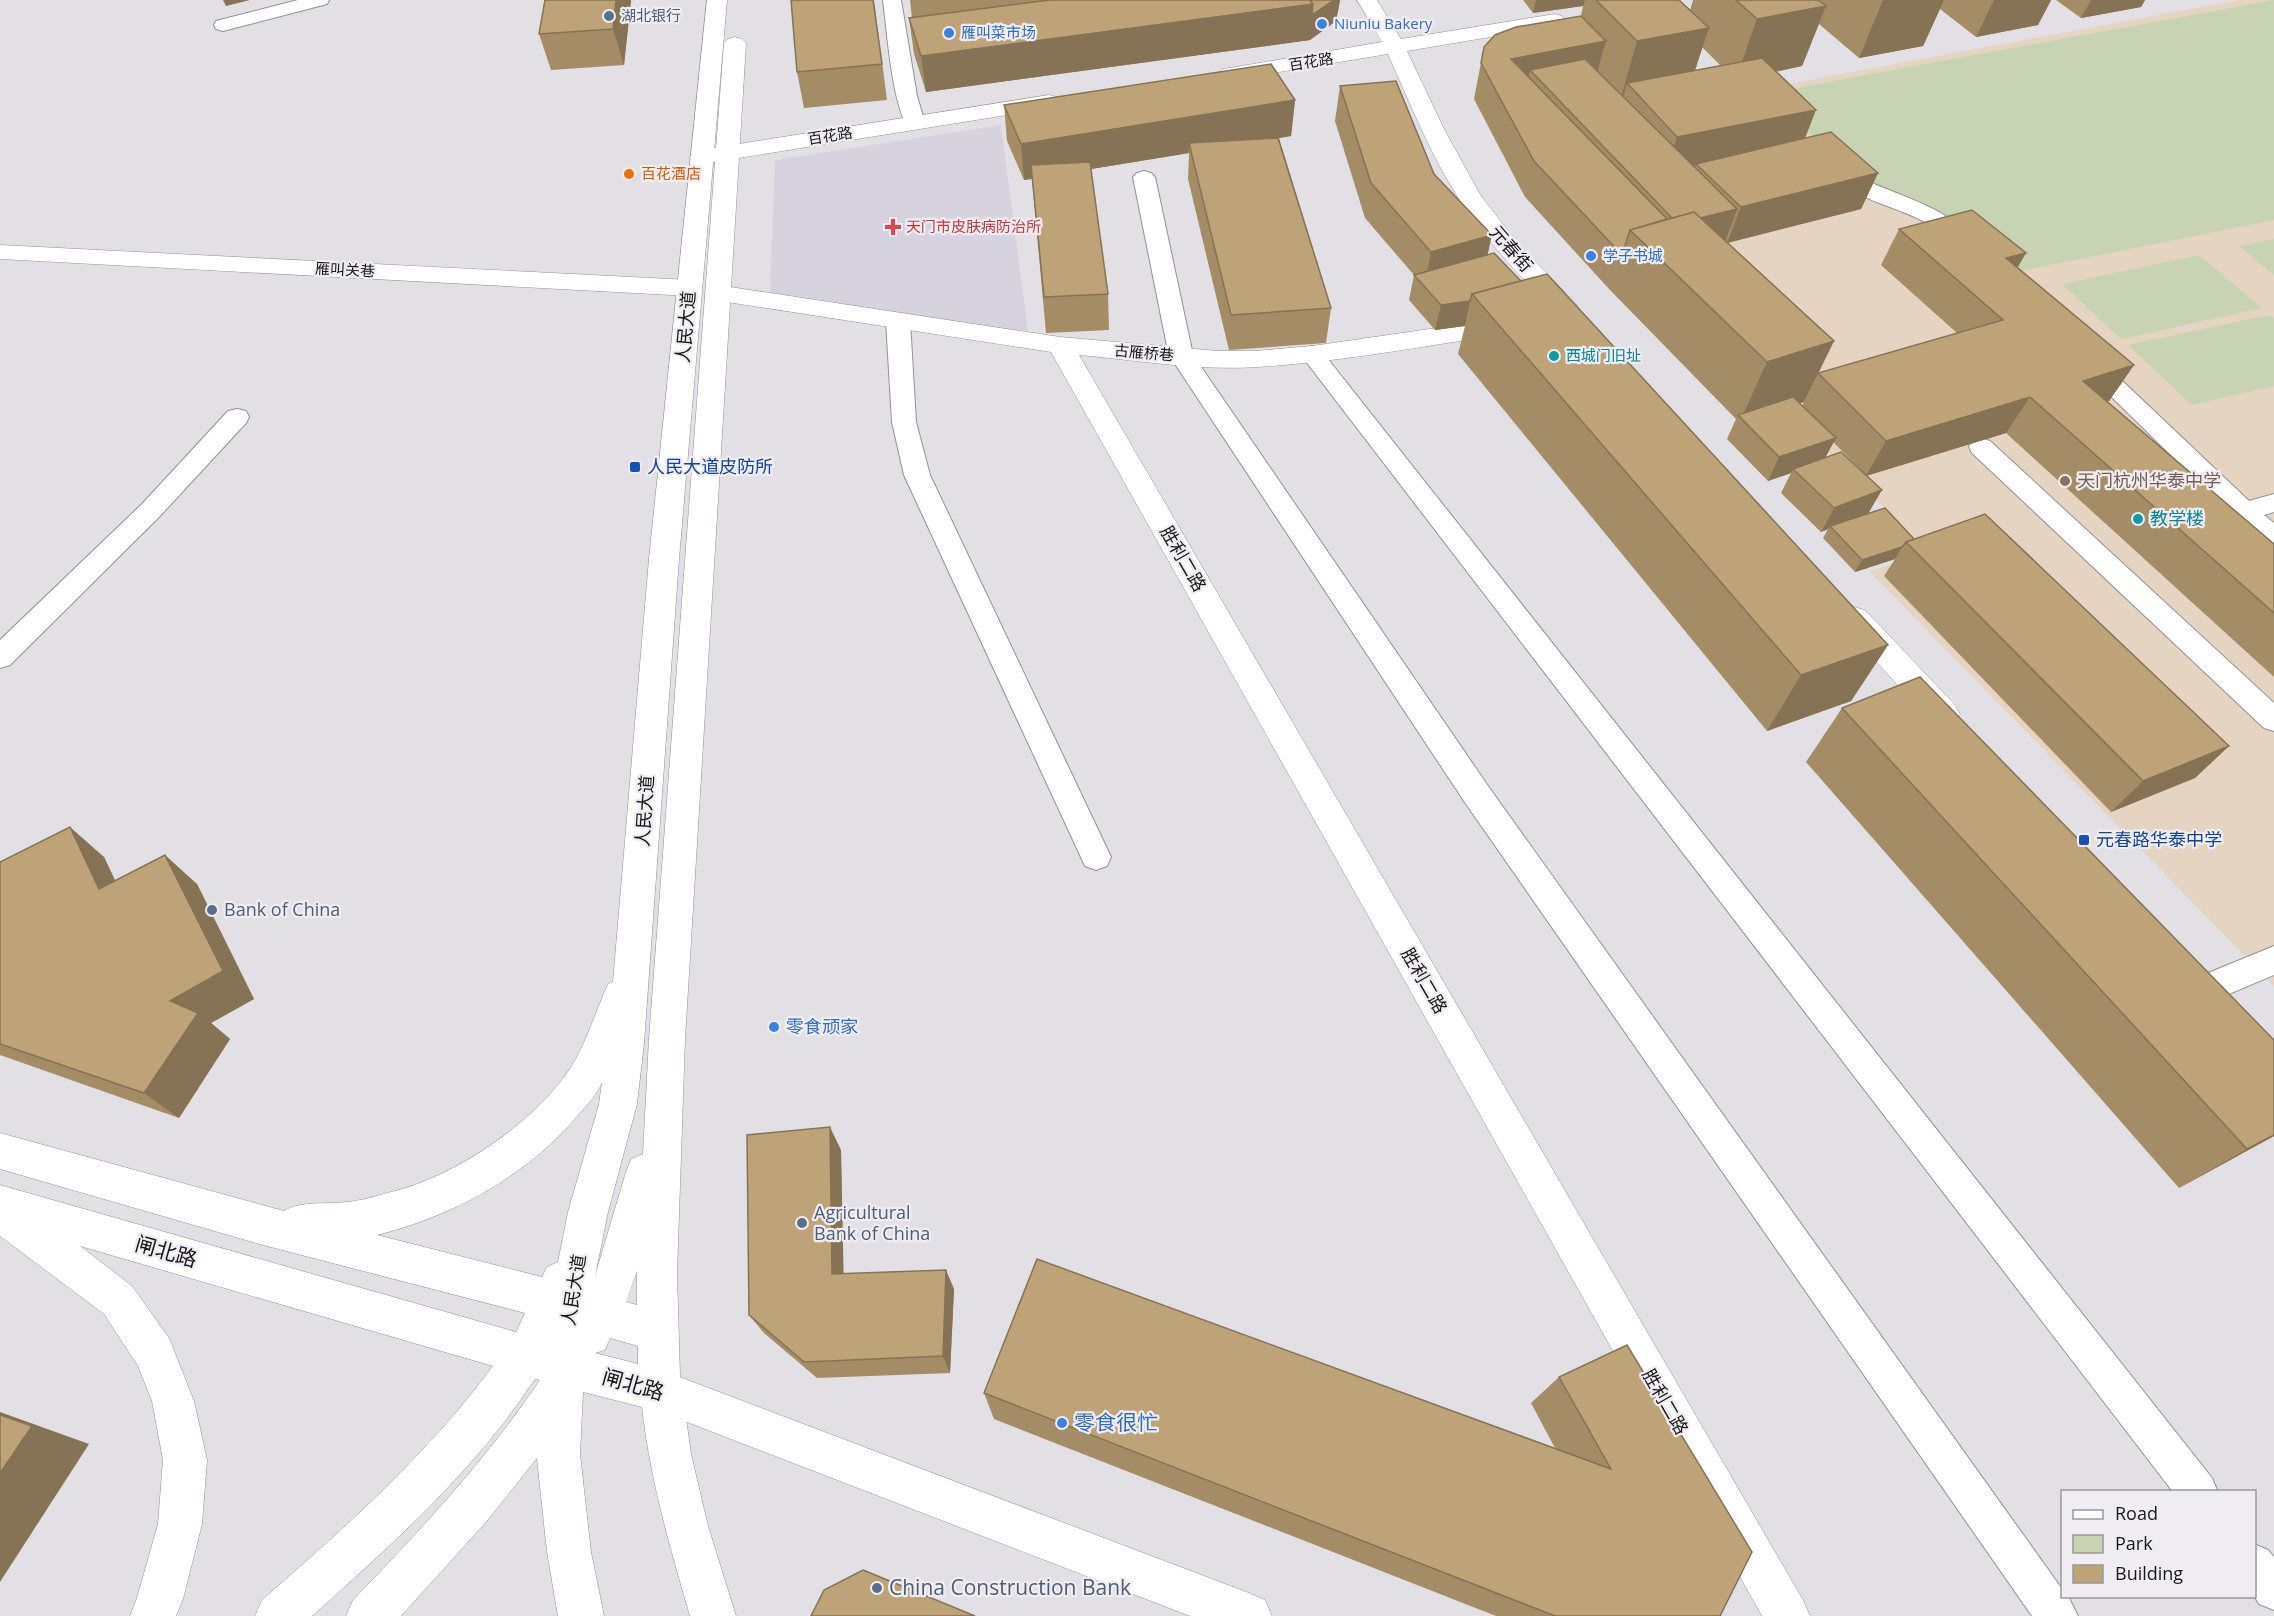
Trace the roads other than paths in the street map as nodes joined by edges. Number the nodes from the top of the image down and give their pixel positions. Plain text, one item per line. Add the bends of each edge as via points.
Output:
1 (320, 0) edge
2 (717, 0) edge
3 (738, 0) edge
4 (892, 0) edge
5 (1367, 0) edge
6 (1579, 16) edge
7 (223, 25) dead end
8 (1396, 49) junction
9 (1208, 78) edge
10 (1068, 100) edge
11 (915, 123) junction
12 (713, 155) junction
13 (1821, 155) edge
14 (1144, 177) dead end
15 (0, 252) edge
16 (1984, 261) edge
17 (703, 291) junction
18 (898, 321) junction
19 (1558, 323) joint
20 (1060, 345) junction
21 (2073, 346) edge
22 (1312, 354) junction
23 (1181, 356) junction
24 (237, 417) dead end
25 (1981, 447) edge
26 (2274, 503) edge
27 (2244, 512) junction
28 (2274, 538) edge
29 (1834, 597) edge
30 (0, 657) edge
31 (2274, 720) edge
32 (1965, 736) edge
33 (1095, 856) dead end
34 (2274, 960) edge
35 (633, 966) junction
36 (2194, 982) joint
37 (2226, 1015) edge
38 (667, 1039) junction
39 (0, 1151) edge
40 (0, 1204) edge
41 (0, 1210) edge
42 (263, 1225) junction
43 (574, 1307) junction
44 (658, 1332) junction
45 (556, 1369) junction
46 (661, 1391) junction
47 (2197, 1490) edge
48 (2256, 1566) edge
49 (2274, 1589) edge
50 (153, 1616) edge
51 (278, 1616) edge
52 (369, 1616) edge
53 (580, 1616) edge
54 (713, 1616) edge
55 (1250, 1616) edge
56 (1787, 1616) edge
57 (2057, 1616) edge

1 - 7 lane
2 - 12 main road, 人民大道
3 - 12 main road, 人民大道
4 - 11 lane
5 - 8 main road, 元春街
6 - 8 main road, 百花路
8 - 9 main road, 百花路
8 - 19 main road, 元春街 via 1470,198
10 - 11 main road, 百花路
11 - 12 main road, 百花路
12 - 17 main road, 人民大道
13 - 16 lane via 1855,183 1935,218
14 - 23 lane
15 - 17 main road, 雁叫关巷
17 - 18 main road, 古雁桥巷
17 - 35 main road, 人民大道 via 664,559
17 - 38 main road, 人民大道
18 - 20 main road, 古雁桥巷
18 - 33 lane via 904,422 917,475
19 - 22 main road, 古雁桥巷
20 - 23 main road, 古雁桥巷
20 - 56 main road, 胜利二路
21 - 27 lane
22 - 23 main road, 古雁桥巷 via 1255,359
22 - 47 lane
23 - 57 lane via 1477,795
24 - 30 lane via 151,510
25 - 31 lane
26 - 27 lane
27 - 28 lane
29 - 32 main road
34 - 36 lane
35 - 42 main road via 585,1079 552,1118 511,1155 462,1184 407,1208 347,1222
35 - 43 main road, 人民大道 via 618,1104 588,1212
36 - 37 main road
38 - 43 main road via 632,1230
38 - 44 main road, 人民大道 via 658,1223
39 - 42 main road
40 - 45 main road, 闸北路
41 - 50 main road via 118,1300 153,1353 173,1401 185,1460 180,1524
42 - 43 main road
43 - 44 main road
43 - 45 main road
44 - 46 main road, 人民大道
45 - 46 main road, 闸北路
45 - 51 main road via 482,1416 359,1545
45 - 52 main road via 536,1426 487,1491
45 - 53 main road via 558,1454
46 - 54 main road, 人民大道 via 669,1454
46 - 55 main road, 闸北路
48 - 49 lane

